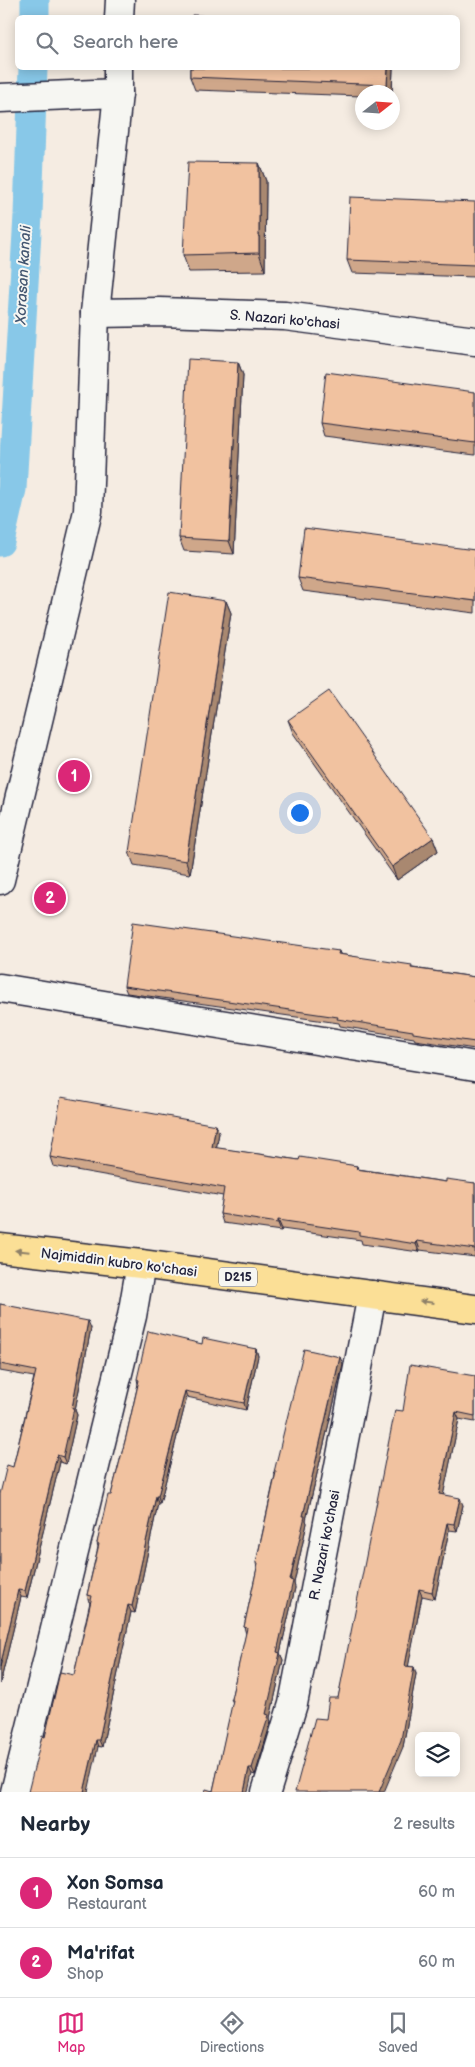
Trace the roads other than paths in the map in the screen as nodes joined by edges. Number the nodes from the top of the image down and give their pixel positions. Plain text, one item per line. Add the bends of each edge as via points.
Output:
1 (120, 0) edge
2 (119, 15) edge
3 (118, 80) edge
4 (2, 98) edge
5 (95, 313) junction
6 (475, 341) edge
7 (0, 880) edge
8 (0, 988) edge
9 (475, 1066) edge
10 (0, 1248) edge
11 (141, 1264) junction
12 (372, 1296) junction
13 (475, 1309) edge
14 (15, 1792) edge
15 (266, 1792) edge

1 - 2 street
3 - 4 street via 75,93
3 - 5 street
5 - 6 street, S. Nazari ko'chasi via 284,316
5 - 7 street via 88,511
8 - 9 street
11 -> 10 main road, Najmiddin kubro ko'chasi / D215
11 - 12 main road, Najmiddin kubro ko'chasi / D215
11 - 14 street via 132,1316
13 -> 12 main road, Najmiddin kubro ko'chasi / D215
12 - 15 street, R. Nazari ko'chasi via 293,1704

